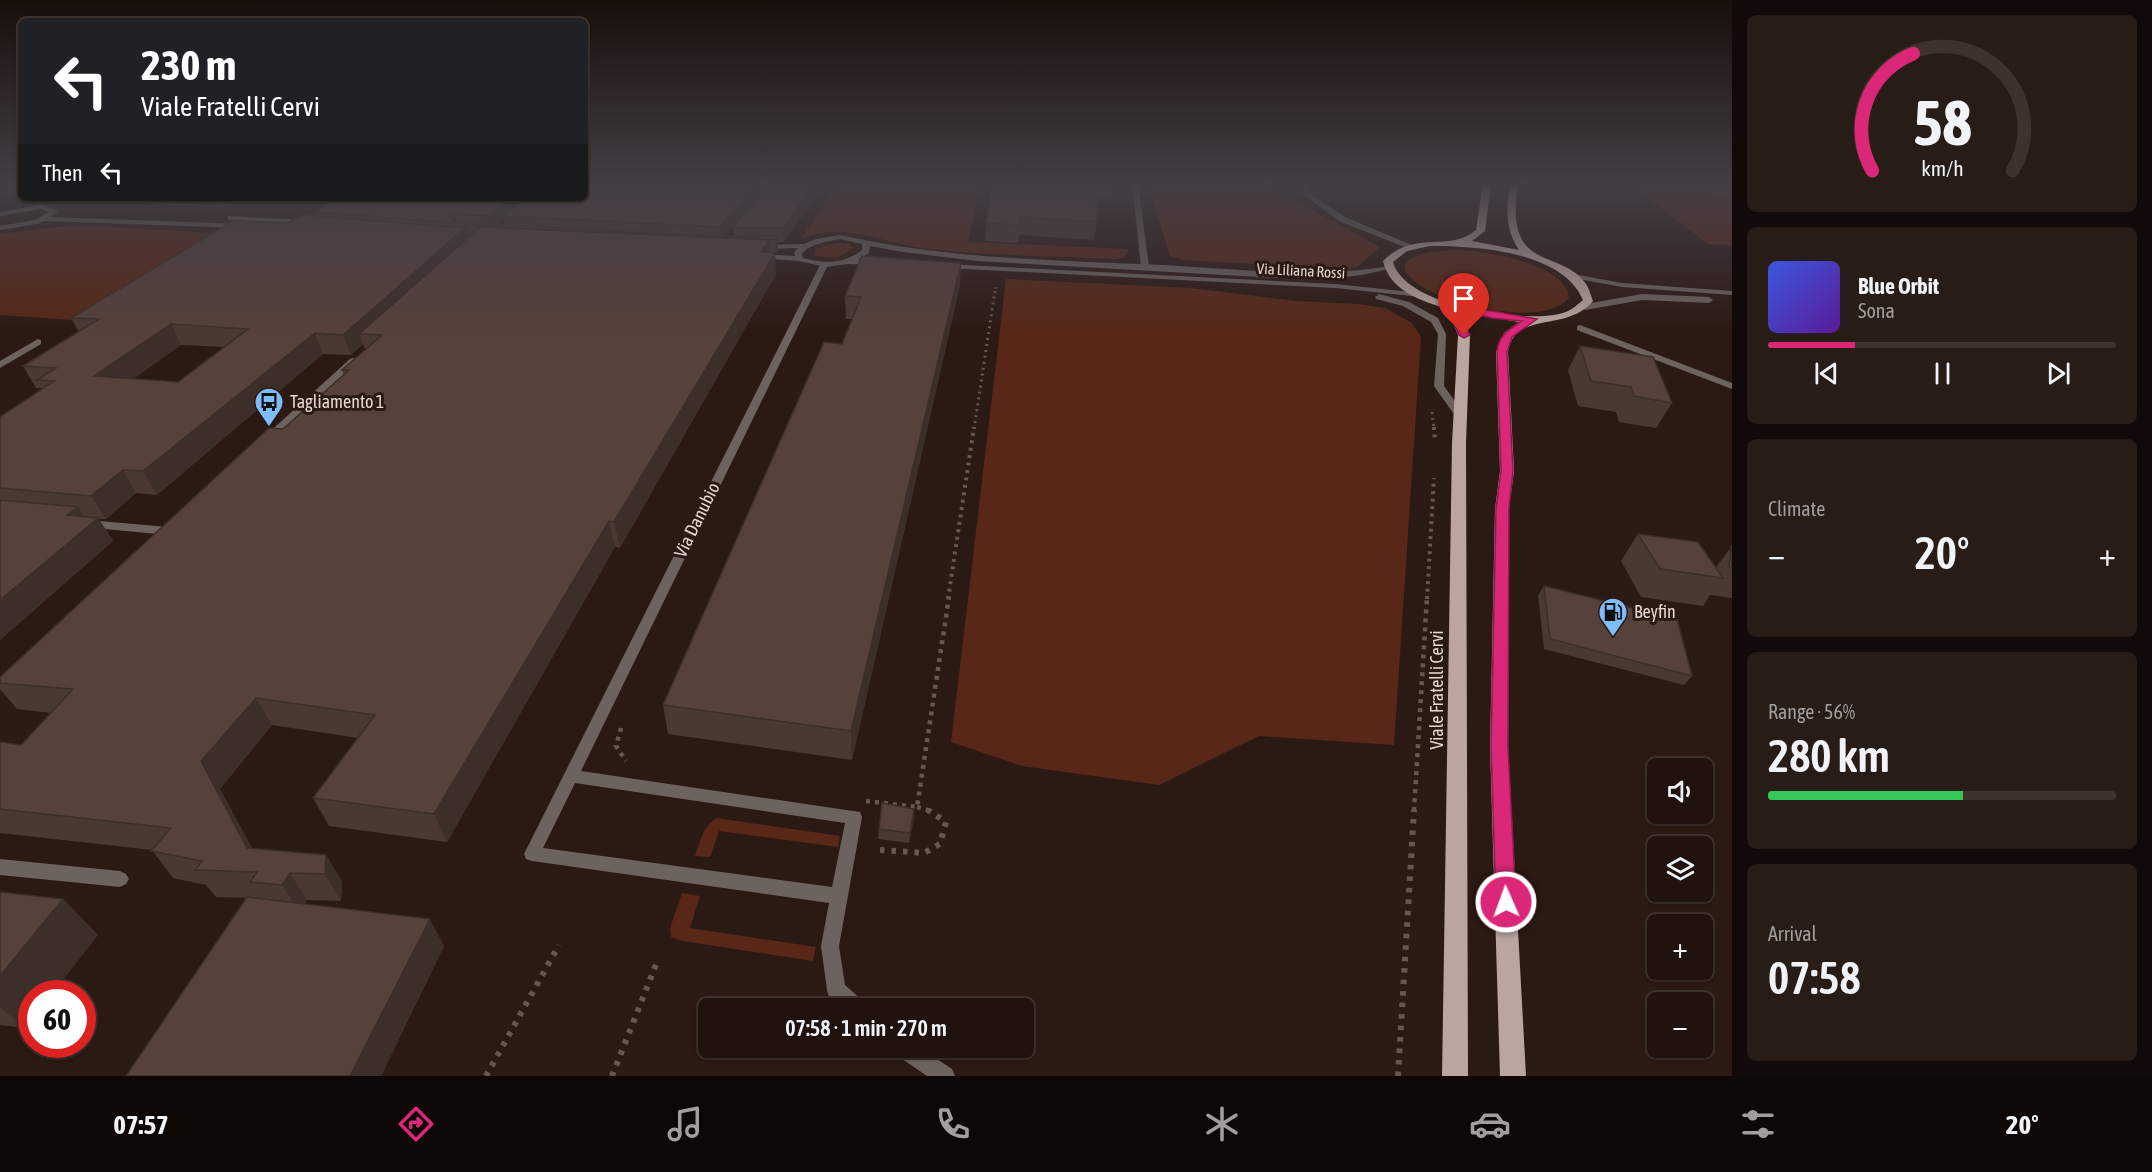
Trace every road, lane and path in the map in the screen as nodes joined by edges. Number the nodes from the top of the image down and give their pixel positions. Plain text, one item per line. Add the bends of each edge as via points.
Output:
1 (1141, 233) edge
2 (1379, 233) edge
3 (1477, 233) edge
4 (1513, 233) edge
5 (866, 243) junction
6 (1459, 243) junction
7 (805, 246) junction
8 (1410, 246) junction
9 (759, 247) edge
10 (747, 256) edge
11 (1530, 256) junction
12 (800, 259) junction
13 (849, 262) junction
14 (881, 263) edge
15 (824, 265) junction
16 (939, 265) edge
17 (1145, 267) junction
18 (999, 268) junction
19 (1389, 268) junction
20 (1571, 275) junction
21 (1226, 280) junction
22 (1732, 293) edge
23 (1420, 295) junction
24 (1732, 301) edge
25 (1451, 307) junction
26 (1585, 307) junction
27 (1532, 319) junction
28 (1580, 328) dead end
29 (38, 342) dead end
30 (361, 354) edge
31 (0, 364) edge
32 (1732, 386) edge
33 (1432, 405) dead end
34 (1460, 415) junction
35 (1459, 443) junction
36 (256, 450) edge
37 (1434, 471) dead end
38 (78, 523) edge
39 (168, 531) edge
40 (625, 720) dead end
41 (632, 764) dead end
42 (571, 776) junction
43 (860, 800) dead end
44 (917, 807) junction
45 (880, 850) dead end
46 (0, 867) edge
47 (120, 879) dead end
48 (838, 896) junction
49 (559, 945) dead end
50 (657, 962) dead end
51 (845, 998) edge
52 (918, 1058) edge
53 (486, 1076) edge
54 (612, 1076) edge
55 (945, 1076) edge
56 (1398, 1076) edge
57 (1455, 1076) edge
58 (1513, 1076) edge

1 - 17 street
2 - 8 street
3 - 6 main road
4 - 11 main road
5 - 7 street, Via Liliana Rossi via 840,237
5 - 13 street via 866,251
5 - 17 street, Via Liliana Rossi via 945,257
6 - 8 main road
6 - 11 main road
7 - 9 street, Via Liliana Rossi
7 - 12 street via 798,252
8 - 19 main road via 1392,255
10 - 12 street
11 - 20 main road
12 - 15 street
13 - 14 street
13 - 15 street
15 - 42 street, Via Danubio
16 - 18 street, Via Liliana Rossi
17 - 19 street, Via Liliana Rossi via 1343,276
18 - 21 street, Via Liliana Rossi
18 - 44 path
19 - 23 main road via 1399,282
20 - 22 street via 1622,285
20 - 26 main road via 1586,288 1589,295
21 - 23 street, Via Liliana Rossi
21 - 34 street via 1389,298 1424,312 1436,320 1442,334 1439,386
23 - 25 main road
24 - 26 street via 1642,297
25 - 27 main road
25 - 34 main road, Viale Fratelli Cervi via 1464,335
26 - 27 main road via 1570,314
27 - 58 main road via 1508,335 1502,352 1507,471 1502,508 1499,747
28 - 32 street
29 - 31 street
30 - 36 street
33 - 35 path via 1436,447
34 - 35 main road, Viale Fratelli Cervi
35 - 57 main road, Viale Fratelli Cervi
37 - 56 path
38 - 39 street
40 - 41 path via 616,746 623,760
42 - 48 street via 854,817
42 - 48 street, Via Danubio via 532,854
43 - 44 path
44 - 45 path via 946,822 946,835 936,850 920,855
46 - 47 street
48 - 51 street via 830,946 836,990
49 - 53 path
50 - 54 path
52 - 55 street

